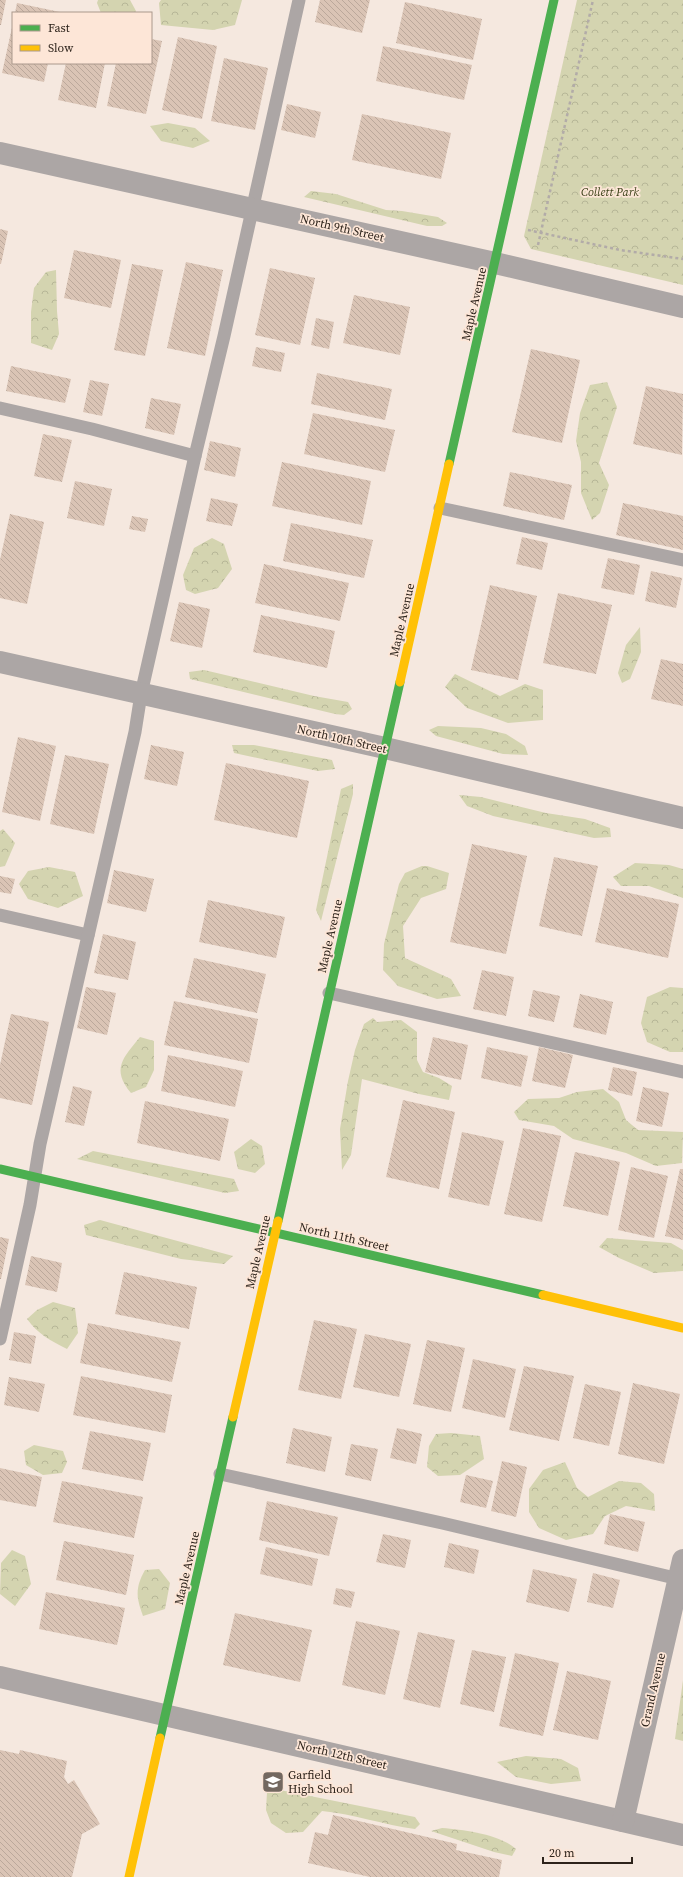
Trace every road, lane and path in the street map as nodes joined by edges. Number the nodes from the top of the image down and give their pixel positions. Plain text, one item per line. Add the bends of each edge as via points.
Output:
1 (299, 0) edge
2 (554, 0) edge
3 (593, 0) edge
4 (0, 153) edge
5 (253, 209) junction
6 (504, 224) junction
7 (541, 232) junction
8 (683, 259) edge
9 (495, 263) junction
10 (531, 271) junction
11 (683, 306) edge
12 (0, 408) edge
13 (195, 456) junction
14 (440, 508) junction
15 (683, 560) edge
16 (0, 662) edge
17 (141, 694) junction
18 (385, 748) junction
19 (683, 818) edge
20 (0, 915) edge
21 (88, 935) junction
22 (329, 993) junction
23 (683, 1072) edge
24 (0, 1169) edge
25 (34, 1177) junction
26 (275, 1233) junction
27 (683, 1328) edge
28 (0, 1339) edge
29 (220, 1474) junction
30 (682, 1573) edge
31 (0, 1677) edge
32 (166, 1715) junction
33 (623, 1821) junction
34 (683, 1835) edge
35 (129, 1877) edge

1 - 5 lane
2 - 6 main road, Maple Avenue
3 - 7 path
4 - 5 street, North 9th Street
5 - 9 street, North 9th Street
5 - 13 lane
6 - 7 path
6 - 9 main road, Maple Avenue
7 - 8 path via 620,250
7 - 10 path
9 - 10 street, North 9th Street
9 - 14 main road, Maple Avenue
10 - 11 street, North 9th Street
12 - 13 lane
13 - 17 lane
14 - 15 lane
14 - 18 main road, Maple Avenue
16 - 17 street, North 10th Street
17 - 18 street, North 10th Street
17 - 21 lane via 135,732
18 - 19 street, North 10th Street
18 - 22 main road, Maple Avenue
20 - 21 lane
21 - 25 lane
22 - 23 lane
22 - 26 main road, Maple Avenue
24 - 25 main road, North 11th Street
25 - 26 main road, North 11th Street
25 - 28 lane
26 - 27 main road, North 11th Street
26 - 29 main road, Maple Avenue
29 - 30 lane
29 - 32 main road, Maple Avenue
30 - 33 street, Grand Avenue
31 - 32 street, North 12th Street
32 - 33 street, North 12th Street
32 - 35 main road, Maple Avenue
33 - 34 street, North 12th Street

